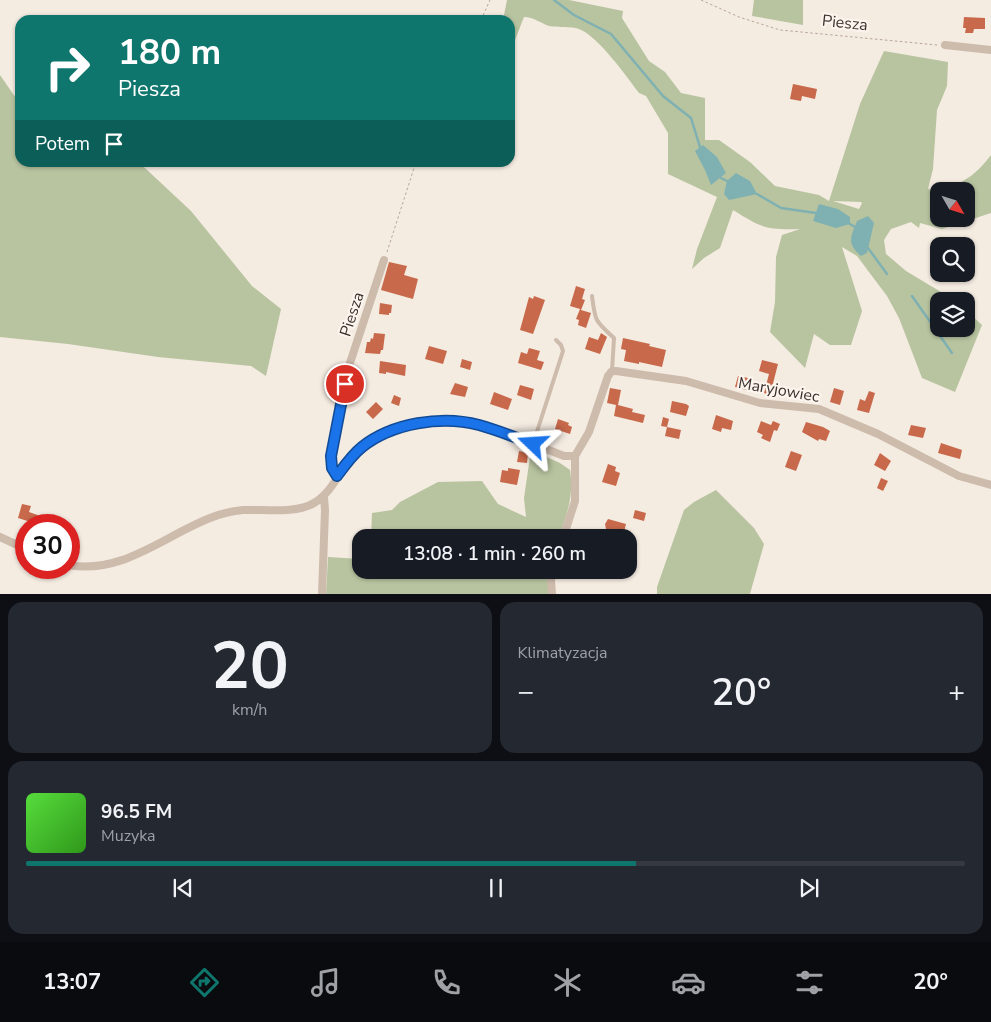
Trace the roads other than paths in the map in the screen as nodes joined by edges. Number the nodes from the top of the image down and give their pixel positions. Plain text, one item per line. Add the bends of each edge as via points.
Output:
1 (945, 45) road end
2 (991, 50) edge
3 (384, 260) road end
4 (592, 296) dead end
5 (556, 340) dead end
6 (612, 371) junction
7 (533, 444) junction
8 (575, 456) junction
9 (337, 476) junction
10 (991, 485) edge
11 (324, 497) junction
12 (566, 529) edge
13 (0, 537) edge
14 (15, 544) edge
15 (80, 566) edge
16 (551, 579) edge
17 (322, 594) edge
18 (552, 594) edge

1 - 2 street
3 - 9 street, Piesza via 347,372 331,456
4 - 6 lane via 595,317 614,338
5 - 7 lane via 562,345 562,351
6 - 8 street via 589,432
6 - 10 street, Maryjowiec via 686,381 760,403 819,409 878,434 958,476
7 - 8 street via 564,456
7 - 9 street via 478,425 432,421 380,436 352,456
8 - 12 street via 575,500
9 - 11 street
11 - 15 street via 299,508 224,513 118,562
11 - 17 street
13 - 14 street
16 - 18 street

